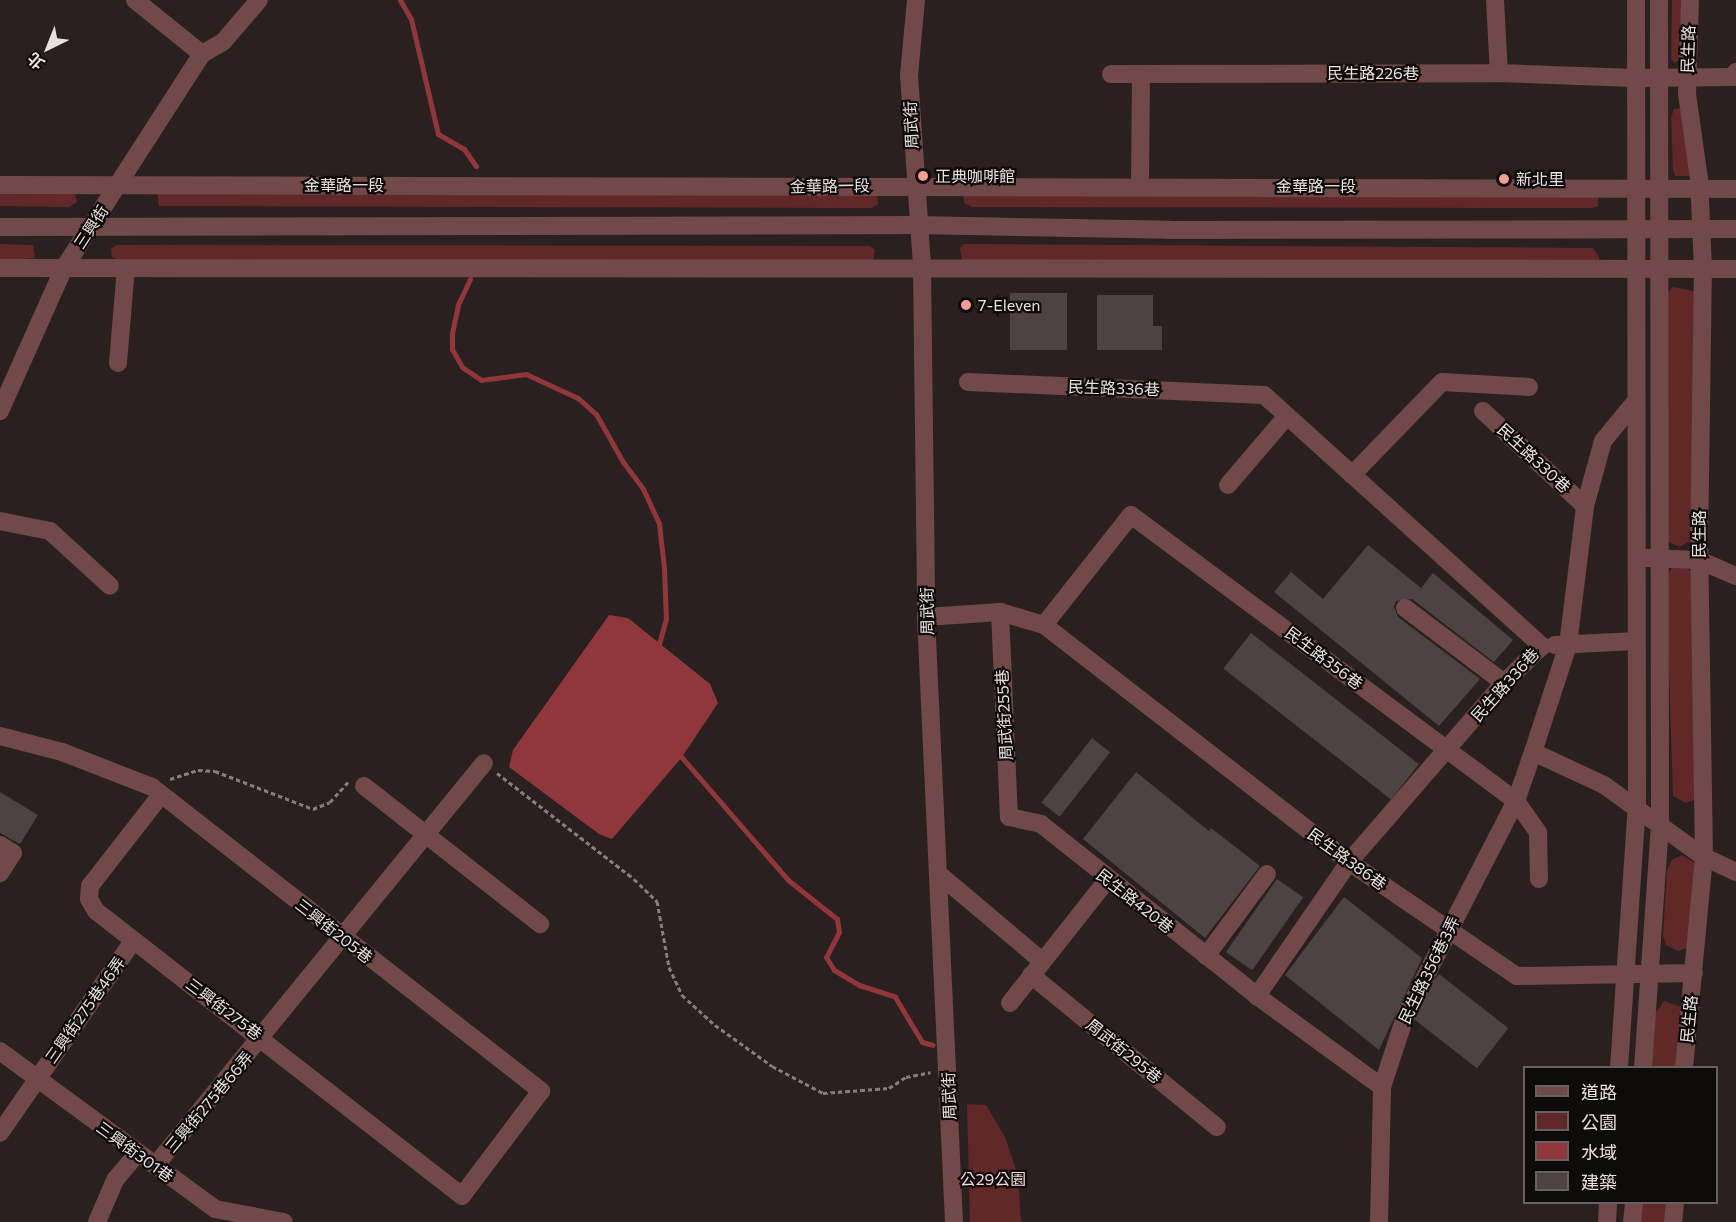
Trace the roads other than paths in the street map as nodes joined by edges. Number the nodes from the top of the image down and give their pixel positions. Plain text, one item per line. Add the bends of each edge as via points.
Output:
1 (259, 0) edge
2 (916, 0) edge
3 (1495, 0) edge
4 (1636, 0) edge
5 (1659, 0) edge
6 (1690, 0) edge
7 (146, 3) edge
8 (202, 54) junction
9 (1499, 73) junction
10 (1111, 74) dead end
11 (1141, 74) junction
12 (1735, 76) edge
13 (1635, 78) junction
14 (1658, 78) junction
15 (1687, 78) junction
16 (118, 184) junction
17 (0, 185) edge
18 (916, 185) junction
19 (1140, 185) junction
20 (1700, 188) junction
21 (1635, 189) junction
22 (1736, 189) edge
23 (1660, 190) junction
24 (93, 225) junction
25 (917, 225) junction
26 (0, 227) edge
27 (1702, 230) junction
28 (1736, 230) edge
29 (1636, 231) junction
30 (1659, 231) junction
31 (922, 267) junction
32 (0, 268) edge
33 (64, 268) junction
34 (126, 268) junction
35 (1637, 268) junction
36 (1659, 269) junction
37 (1703, 269) junction
38 (1736, 269) edge
39 (118, 363) dead end
40 (968, 382) dead end
41 (1529, 387) dead end
42 (1635, 402) junction
43 (0, 411) edge
44 (1483, 411) dead end
45 (1287, 416) junction
46 (1352, 475) junction
47 (1228, 485) dead end
48 (1585, 506) junction
49 (0, 521) edge
50 (1636, 558) junction
51 (1657, 558) junction
52 (1699, 560) junction
53 (1736, 576) edge
54 (110, 586) dead end
55 (1405, 608) dead end
56 (1000, 612) junction
57 (926, 617) junction
58 (1044, 625) junction
59 (1636, 641) junction
60 (1568, 645) junction
61 (1542, 646) junction
62 (1504, 683) junction
63 (0, 736) edge
64 (1448, 751) junction
65 (1533, 752) junction
66 (484, 762) road end
67 (364, 786) road end
68 (156, 791) junction
69 (1516, 801) junction
70 (1637, 806) junction
71 (1009, 817) joint
72 (1660, 824) junction
73 (427, 834) junction
74 (0, 845) edge
75 (1704, 857) junction
76 (1349, 862) junction
77 (1736, 872) edge
78 (0, 873) edge
79 (1267, 874) dead end
80 (941, 876) junction
81 (1108, 879) junction
82 (1539, 879) dead end
83 (540, 924) dead end
84 (1448, 931) junction
85 (343, 938) junction
86 (133, 941) junction
87 (1206, 956) junction
88 (1037, 968) junction
89 (1694, 973) junction
90 (1626, 974) junction
91 (1650, 974) junction
92 (1257, 996) junction
93 (1010, 1003) dead end
94 (262, 1038) junction
95 (0, 1052) edge
96 (1619, 1066) edge
97 (1644, 1066) edge
98 (1684, 1066) edge
99 (36, 1079) junction
100 (1382, 1087) junction
101 (1217, 1128) dead end
102 (0, 1132) edge
103 (137, 1154) junction
104 (155, 1166) junction
105 (462, 1196) joint
106 (1608, 1204) edge
107 (1634, 1204) edge
108 (1675, 1204) edge
109 (98, 1222) edge
110 (284, 1222) edge
111 (954, 1222) edge
112 (1379, 1222) edge
113 (1607, 1222) edge
114 (1632, 1222) edge
115 (1673, 1222) edge

1 - 8 street, 三興街 via 223,42
2 - 18 street, 周武街 via 909,75
3 - 9 street
4 - 13 street
5 - 14 street, 民生路
6 - 15 street, 民生路
7 - 8 street
8 - 16 street, 三興街
9 - 11 street, 民生路226巷
9 - 13 street, 民生路226巷
10 - 11 street, 民生路226巷
11 - 19 street
12 - 15 street, 民生路226巷
13 - 14 street, 民生路226巷
13 - 21 street
14 - 15 street, 民生路226巷
14 - 23 street, 民生路
15 - 20 street, 民生路
16 - 17 street, 金華路一段
16 - 18 street, 金華路一段
16 - 24 street, 三興街
18 - 19 street, 金華路一段
18 - 25 street, 周武街
19 - 21 street, 金華路一段
20 - 22 street, 金華路一段
20 - 23 street, 金華路一段
20 - 27 street, 民生路
21 - 23 street, 金華路一段
21 - 29 street
23 - 30 street, 民生路
24 - 25 street
24 - 26 street
24 - 33 street, 三興街
25 - 29 street
25 - 31 street, 周武街
27 - 28 street
27 - 30 street
27 - 37 street, 民生路
29 - 30 street
29 - 35 street
30 - 36 street, 民生路
31 - 34 street
31 - 35 street via 1035,271
31 - 57 street, 周武街
32 - 33 street
33 - 34 street
33 - 43 street, 三興街
34 - 39 street
35 - 36 street
35 - 42 street
36 - 37 street
36 - 51 street, 民生路
37 - 38 street
37 - 52 street, 民生路
40 - 45 street, 民生路336巷 via 1264,394
41 - 46 street via 1442,382
42 - 48 street via 1604,441
42 - 50 street
44 - 48 street, 民生路330巷
45 - 46 street, 民生路336巷
45 - 47 street
46 - 61 street, 民生路336巷
48 - 60 street
49 - 54 street via 50,531
50 - 51 street
50 - 59 street
51 - 52 street
51 - 72 street, 民生路
52 - 53 street
52 - 75 street, 民生路
55 - 62 street
56 - 57 street
56 - 58 street
56 - 71 street, 周武街255巷
57 - 80 street, 周武街
58 - 64 street, 民生路356巷 via 1131,515
58 - 76 street, 民生路386巷
59 - 60 street
59 - 70 street
60 - 61 street
60 - 65 street
61 - 62 street, 民生路336巷
62 - 64 street, 民生路336巷
63 - 68 street, 三興街205巷 via 62,752
64 - 69 street, 民生路356巷
64 - 76 street, 民生路336巷
65 - 69 street
65 - 70 street via 1605,785
66 - 73 street, 三興街275巷66弄
67 - 73 street
68 - 85 street, 三興街205巷
68 - 86 street, 三興街275巷 via 90,886 89,899 96,911
69 - 82 street, 民生路356巷 via 1538,832
69 - 84 street, 民生路356巷3弄
70 - 72 street
70 - 90 street
71 - 81 street, 民生路420巷 via 1041,824
72 - 75 street
72 - 91 street, 民生路
73 - 83 street
73 - 85 street, 三興街275巷66弄
74 - 78 street via 13,853
75 - 77 street
75 - 89 street, 民生路
76 - 84 street, 民生路386巷
76 - 92 street
79 - 87 street
80 - 88 street, 周武街295巷
80 - 111 street, 周武街
81 - 87 street, 民生路420巷
81 - 88 street
84 - 90 street, 民生路386巷 via 1517,976
84 - 100 street, 民生路356巷3弄 via 1406,1014
85 - 94 street, 三興街275巷66弄
85 - 105 street, 三興街205巷 via 541,1091
86 - 94 street, 三興街275巷
86 - 99 street, 三興街275巷46弄
87 - 92 street, 民生路420巷
88 - 93 street
88 - 101 street, 周武街295巷
89 - 91 street, 民生路386巷
89 - 98 street, 民生路
90 - 91 street, 民生路386巷
90 - 96 street
91 - 97 street, 民生路
92 - 100 street, 民生路420巷
94 - 104 street, 三興街275巷66弄
94 - 105 street, 三興街275巷
95 - 99 street, 三興街301巷
99 - 102 street, 三興街275巷46弄
99 - 103 street, 三興街301巷
100 - 112 street, 民生路356巷3弄
103 - 104 street, 三興街301巷
103 - 109 street via 115,1180
104 - 110 street, 三興街301巷 via 215,1209
106 - 113 street
107 - 114 street
108 - 115 street

